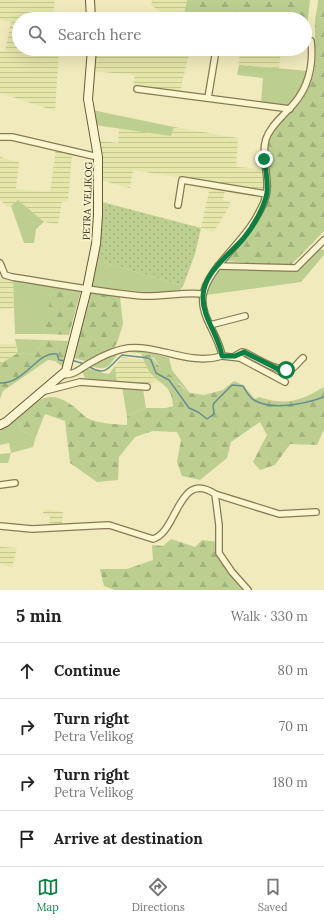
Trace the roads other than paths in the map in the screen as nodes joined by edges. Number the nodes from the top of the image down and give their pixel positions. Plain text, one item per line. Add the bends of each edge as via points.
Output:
1 (90, 0) edge
2 (91, 12) edge
3 (312, 50) edge
4 (91, 56) edge
5 (215, 56) edge
6 (137, 89) dead end
7 (208, 98) junction
8 (290, 109) junction
9 (0, 137) edge
10 (98, 156) junction
11 (266, 194) junction
12 (178, 205) dead end
13 (324, 240) edge
14 (0, 263) edge
15 (218, 266) junction
16 (87, 289) junction
17 (203, 294) junction
18 (245, 316) dead end
19 (210, 325) junction
20 (222, 356) junction
21 (235, 356) junction
22 (303, 358) dead end
23 (63, 374) junction
24 (284, 382) dead end
25 (147, 387) dead end
26 (41, 392) junction
27 (0, 425) edge
28 (15, 483) dead end
29 (0, 485) edge
30 (215, 494) junction
31 (316, 512) dead end
32 (0, 526) edge
33 (248, 590) edge

1 - 2 street
3 - 8 street via 310,76 304,90
4 - 10 street, PETRA VELIKOG via 88,99
5 - 7 street
6 - 7 street
7 - 8 street
8 - 11 street via 271,130 265,144
9 - 10 street via 12,137
10 - 16 street, PETRA VELIKOG via 98,230
11 - 12 street via 182,180
11 - 15 street via 249,231
13 - 15 street via 296,268
14 - 16 street via 6,275 12,278
15 - 17 street via 209,277
16 - 17 street via 143,296
16 - 23 street, PETRA VELIKOG
17 - 19 street via 205,313
18 - 19 street
19 - 20 street
20 - 21 street, PETRA VELIKOG
20 - 23 street, PETRA VELIKOG via 197,359 157,350 128,348 110,353 75,373
21 - 22 street, PETRA VELIKOG via 244,352 278,369 286,370 293,368
21 - 24 street
23 - 26 street, PETRA VELIKOG
25 - 26 street via 80,382
26 - 27 street, PETRA VELIKOG
28 - 29 street
30 - 31 street via 279,514
30 - 32 street via 206,488 196,488 180,502 165,530 158,538 153,539 109,525 39,528
30 - 33 street via 219,552

